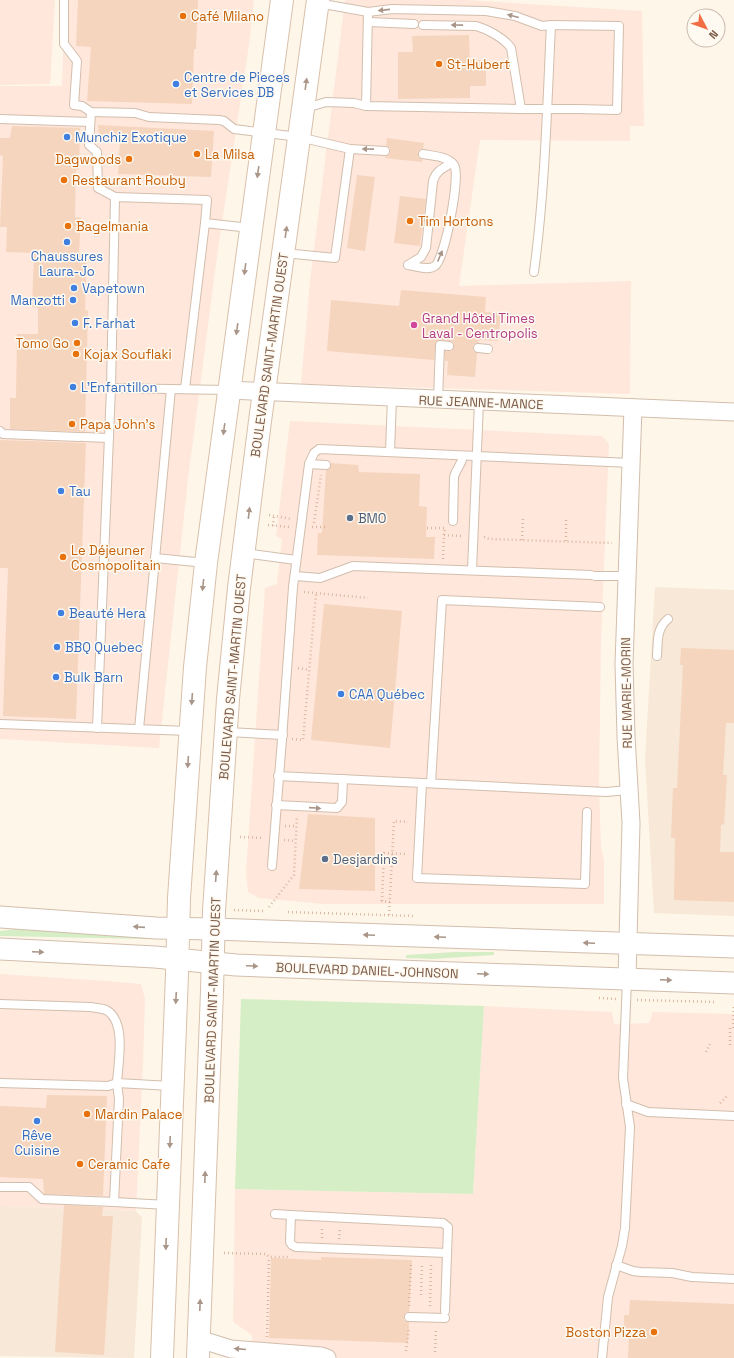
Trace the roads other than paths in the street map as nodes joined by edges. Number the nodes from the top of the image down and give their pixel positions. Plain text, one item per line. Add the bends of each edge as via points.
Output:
1 (64, 0) edge
2 (282, 0) edge
3 (318, 2) edge
4 (368, 12) junction
5 (368, 22) junction
6 (414, 24) dead end
7 (423, 25) dead end
8 (550, 25) junction
9 (366, 106) junction
10 (303, 109) junction
11 (521, 109) junction
12 (547, 109) junction
13 (91, 112) junction
14 (0, 119) edge
15 (90, 122) junction
16 (264, 133) junction
17 (299, 137) junction
18 (350, 149) junction
19 (386, 150) dead end
20 (423, 154) dead end
21 (452, 163) junction
22 (115, 197) junction
23 (205, 224) junction
24 (251, 228) junction
25 (283, 253) junction
26 (534, 272) dead end
27 (449, 346) dead end
28 (478, 348) dead end
29 (488, 349) dead end
30 (111, 388) junction
31 (171, 389) junction
32 (185, 390) junction
33 (229, 390) junction
34 (264, 392) junction
35 (392, 398) junction
36 (438, 400) junction
37 (480, 402) junction
38 (633, 408) junction
39 (734, 412) edge
40 (0, 431) edge
41 (109, 438) junction
42 (390, 452) junction
43 (463, 456) junction
44 (478, 456) junction
45 (309, 464) junction
46 (632, 464) junction
47 (326, 465) dead end
48 (453, 521) dead end
49 (244, 553) junction
50 (155, 558) junction
51 (296, 560) junction
52 (206, 563) junction
53 (472, 570) junction
54 (294, 576) junction
55 (627, 576) junction
56 (600, 607) dead end
57 (668, 619) dead end
58 (657, 656) dead end
59 (0, 724) edge
60 (97, 728) junction
61 (139, 729) junction
62 (190, 731) junction
63 (226, 732) junction
64 (283, 736) junction
65 (278, 776) junction
66 (343, 779) junction
67 (422, 783) junction
68 (432, 783) junction
69 (629, 790) junction
70 (276, 805) junction
71 (420, 808) junction
72 (410, 812) road end
73 (588, 812) dead end
74 (272, 866) dead end
75 (0, 917) edge
76 (178, 928) junction
77 (214, 929) junction
78 (628, 944) junction
79 (734, 947) edge
80 (0, 949) edge
81 (177, 959) junction
82 (213, 963) junction
83 (627, 979) junction
84 (734, 983) edge
85 (0, 1004) edge
86 (0, 1083) edge
87 (117, 1083) junction
88 (172, 1086) junction
89 (626, 1104) junction
90 (734, 1116) edge
91 (0, 1187) edge
92 (114, 1202) junction
93 (168, 1205) junction
94 (275, 1214) dead end
95 (291, 1215) junction
96 (447, 1253) junction
97 (616, 1265) junction
98 (734, 1279) edge
99 (409, 1317) dead end
100 (199, 1349) edge
101 (162, 1358) edge
102 (327, 1358) edge
103 (602, 1358) edge

1 - 13 lane via 64,44 77,61 74,105 82,106
2 - 16 main road
3 - 4 lane
10 -> 3 main road, BOULEVARD SAINT-MARTIN OUEST
4 - 5 lane
8 -> 4 lane via 542,26 515,16 486,11 392,9
5 - 6 lane
5 - 9 lane
11 -> 7 lane via 509,45 482,27
8 - 12 lane
8 - 12 lane via 619,26 617,110
9 - 10 lane via 326,102
9 - 11 lane
10 - 17 main road, BOULEVARD SAINT-MARTIN OUEST
11 - 12 lane
12 - 26 lane via 543,199
13 - 15 lane
13 - 16 lane via 219,120 234,129
14 - 15 lane
15 - 22 lane via 89,145 97,152 98,188
16 - 17 lane
16 -> 24 main road
17 - 18 lane
25 -> 17 main road, BOULEVARD SAINT-MARTIN OUEST
19 -> 18 lane
18 - 25 lane via 335,258
20 - 21 lane
21 -> 21 lane via 436,173 426,248 421,257 408,265 428,268 434,267 440,260 452,215 457,176
22 - 23 lane via 207,200
22 - 30 lane
23 - 24 lane
23 - 32 lane
24 -> 33 main road
25 - 34 main road, BOULEVARD SAINT-MARTIN OUEST
27 - 36 lane via 440,344
28 - 29 lane
30 - 31 lane
30 - 41 lane
31 - 32 lane
31 - 50 lane
32 - 33 lane
33 - 34 street, RUE JEANNE-MANCE
33 -> 52 main road
34 - 35 street, RUE JEANNE-MANCE
49 -> 34 main road, BOULEVARD SAINT-MARTIN OUEST
35 - 36 street, RUE JEANNE-MANCE
35 - 42 lane
36 - 37 street, RUE JEANNE-MANCE
37 - 38 street, RUE JEANNE-MANCE
37 - 44 lane
38 - 39 street, RUE JEANNE-MANCE
38 - 46 street, RUE MARIE-MORIN
40 - 41 lane via 3,434
41 - 60 lane
42 - 43 lane
42 - 45 lane via 319,449 314,452
43 - 44 lane
43 - 48 lane via 454,477
44 - 46 lane
44 - 53 lane
45 - 47 lane
45 - 51 lane
46 - 55 street, RUE MARIE-MORIN
49 - 51 lane
49 - 63 main road, BOULEVARD SAINT-MARTIN OUEST
50 - 52 lane
50 - 61 lane
51 - 54 lane
52 -> 62 main road via 196,645
53 - 54 lane via 353,566 320,578
53 - 55 lane
54 - 64 lane
55 - 69 street, RUE MARIE-MORIN via 624,678
56 - 68 lane via 442,600
57 - 58 lane via 659,629
59 - 60 lane
60 - 61 lane
61 - 62 lane
62 -> 76 main road
63 - 64 lane
77 -> 63 main road, BOULEVARD SAINT-MARTIN OUEST
64 - 65 lane
65 - 66 lane
65 - 70 lane
66 - 67 lane
70 -> 66 lane via 337,808 342,802
67 - 68 lane
67 - 71 lane
68 - 69 lane via 606,792
69 - 78 street, RUE MARIE-MORIN via 631,836
70 - 74 lane
71 - 72 lane
71 - 73 lane via 417,878 585,884
76 -> 75 street
76 - 77 street
76 - 81 main road
78 -> 77 street
77 - 82 main road, BOULEVARD SAINT-MARTIN OUEST
78 - 79 street
78 - 83 street, RUE MARIE-MORIN
80 -> 81 street, BOULEVARD DANIEL-JOHNSON
81 - 82 street, BOULEVARD DANIEL-JOHNSON
81 -> 88 main road
82 -> 83 street, BOULEVARD DANIEL-JOHNSON
100 -> 82 main road, BOULEVARD SAINT-MARTIN OUEST
83 -> 84 street, BOULEVARD DANIEL-JOHNSON
83 - 89 lane via 623,1078
85 - 87 lane via 90,1007 109,1012 116,1021 120,1038
86 - 87 lane via 108,1086
87 - 88 lane
87 - 92 lane via 119,1099
88 -> 93 main road
89 - 90 lane via 648,1112
89 - 97 lane via 630,1127 625,1228
91 - 92 lane via 29,1187 42,1199
92 - 93 lane
93 -> 101 main road
94 - 95 lane
95 - 96 lane via 444,1223 448,1227
95 - 96 lane via 290,1242 296,1247
96 - 99 lane via 445,1314
97 - 98 lane via 641,1272
97 - 103 lane via 607,1302
102 -> 100 street via 231,1349

